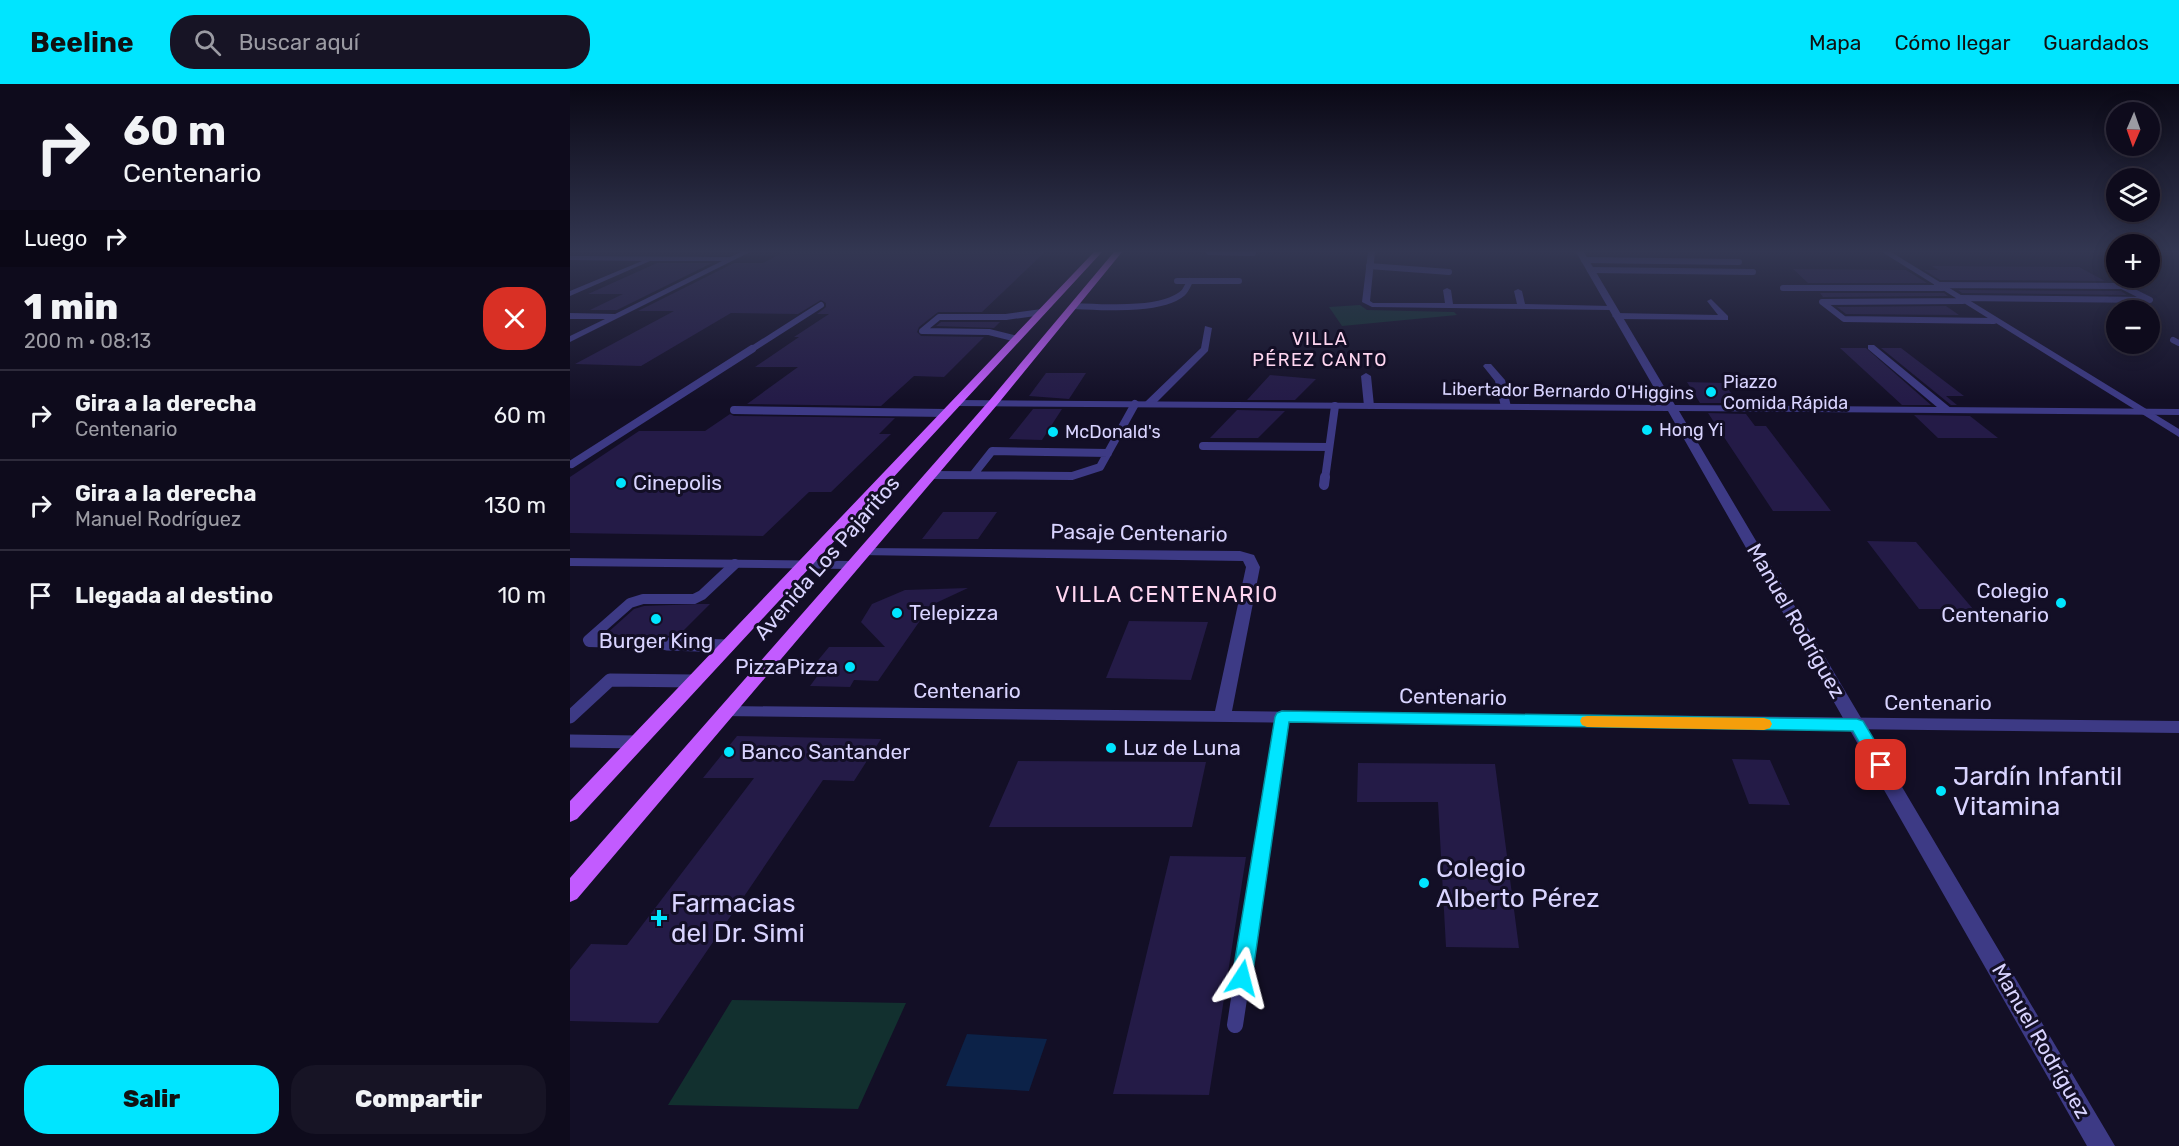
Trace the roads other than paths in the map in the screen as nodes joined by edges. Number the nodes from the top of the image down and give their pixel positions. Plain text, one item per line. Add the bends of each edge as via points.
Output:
1 (1711, 301) dead end
2 (646, 302) edge
3 (1052, 302) edge
4 (1078, 302) edge
5 (1162, 302) edge
6 (1367, 302) edge
7 (1448, 302) edge
8 (1521, 302) edge
9 (1607, 302) edge
10 (1853, 302) edge
11 (1964, 302) edge
12 (821, 305) dead end
13 (1074, 306) junction
14 (1449, 306) junction
15 (1522, 307) junction
16 (1042, 312) junction
17 (1613, 312) junction
18 (570, 316) edge
19 (617, 316) junction
20 (1997, 322) junction
21 (1929, 324) dead end
22 (1208, 328) dead end
23 (570, 339) edge
24 (1017, 339) junction
25 (1870, 347) dead end
26 (1488, 366) dead end
27 (1366, 376) dead end
28 (956, 403) junction
29 (993, 403) junction
30 (1135, 404) junction
31 (1149, 404) junction
32 (1335, 406) junction
33 (1369, 406) junction
34 (1506, 407) junction
35 (1673, 409) junction
36 (734, 410) dead end
37 (1948, 411) junction
38 (2145, 412) junction
39 (2179, 412) edge
40 (946, 413) junction
41 (2179, 434) edge
42 (1203, 446) dead end
43 (1329, 447) junction
44 (1108, 453) junction
45 (572, 464) dead end
46 (931, 475) junction
47 (973, 475) junction
48 (1324, 485) dead end
49 (865, 552) junction
50 (570, 562) edge
51 (735, 564) junction
52 (804, 565) junction
53 (852, 565) junction
54 (728, 646) junction
55 (695, 681) junction
56 (726, 712) junction
57 (1222, 716) junction
58 (570, 717) edge
59 (1282, 717) junction
60 (1857, 725) junction
61 (2179, 727) edge
62 (570, 741) edge
63 (637, 742) junction
64 (570, 814) edge
65 (570, 893) edge
66 (1235, 1025) dead end
67 (2102, 1146) edge

1 - 17 street via 1723,316
2 - 19 street
3 - 16 main road, Avenida Los Pajaritos
4 - 13 main road, Avenida Los Pajaritos
5 - 13 lane via 1121,307
6 - 14 street via 1379,306
7 - 14 street
8 - 15 street
9 - 17 street, Manuel Rodríguez
10 - 20 lane via 1822,302 1844,319
11 - 20 street
12 - 45 lane
13 - 29 main road, Avenida Los Pajaritos
14 - 15 street
15 - 17 street
16 - 24 main road, Avenida Los Pajaritos
16 - 24 lane via 1006,317 939,317 922,331 988,332
17 - 35 street, Manuel Rodríguez
18 - 19 street
19 - 23 street
20 - 21 lane
20 - 38 street
22 - 31 street via 1205,350
24 - 28 main road, Avenida Los Pajaritos
25 - 37 street
26 - 34 street via 1500,380
27 - 33 street
28 - 29 street, Libertador Bernardo O'Higgins
28 - 40 main road, Avenida Los Pajaritos
29 - 30 street, Libertador Bernardo O'Higgins
29 - 46 main road, Avenida Los Pajaritos
30 - 31 street, Libertador Bernardo O'Higgins
30 - 44 lane
31 - 32 street, Libertador Bernardo O'Higgins
32 - 33 street, Libertador Bernardo O'Higgins
32 - 43 lane
33 - 34 street, Libertador Bernardo O'Higgins
34 - 35 street, Libertador Bernardo O'Higgins
35 - 37 street, Libertador Bernardo O'Higgins
35 - 60 street, Manuel Rodríguez
36 - 40 lane
37 - 38 street, Libertador Bernardo O'Higgins
38 - 39 street, Libertador Bernardo O'Higgins
38 - 41 street
40 - 52 main road, Avenida Los Pajaritos
42 - 43 lane
43 - 48 lane
44 - 47 lane via 1100,467 1080,475
44 - 47 lane via 992,451
46 - 47 lane
46 - 49 main road, Avenida Los Pajaritos
49 - 53 main road, Avenida Los Pajaritos
49 - 57 street, Pasaje Centenario via 1249,558 1253,567
50 - 51 street
51 - 52 street
51 - 54 lane via 694,599 643,599 630,603 588,640
52 - 53 street
52 - 54 main road, Avenida Los Pajaritos
53 - 56 main road, Avenida Los Pajaritos
54 - 55 main road, Avenida Los Pajaritos
55 - 58 lane via 610,680
55 - 63 main road, Avenida Los Pajaritos
56 - 57 street, Centenario
56 - 65 main road, Avenida Los Pajaritos
57 - 59 street, Centenario
59 - 60 street, Centenario
59 - 66 lane
60 - 61 street, Centenario
60 - 67 street, Manuel Rodríguez
62 - 63 lane
63 - 64 main road, Avenida Los Pajaritos

